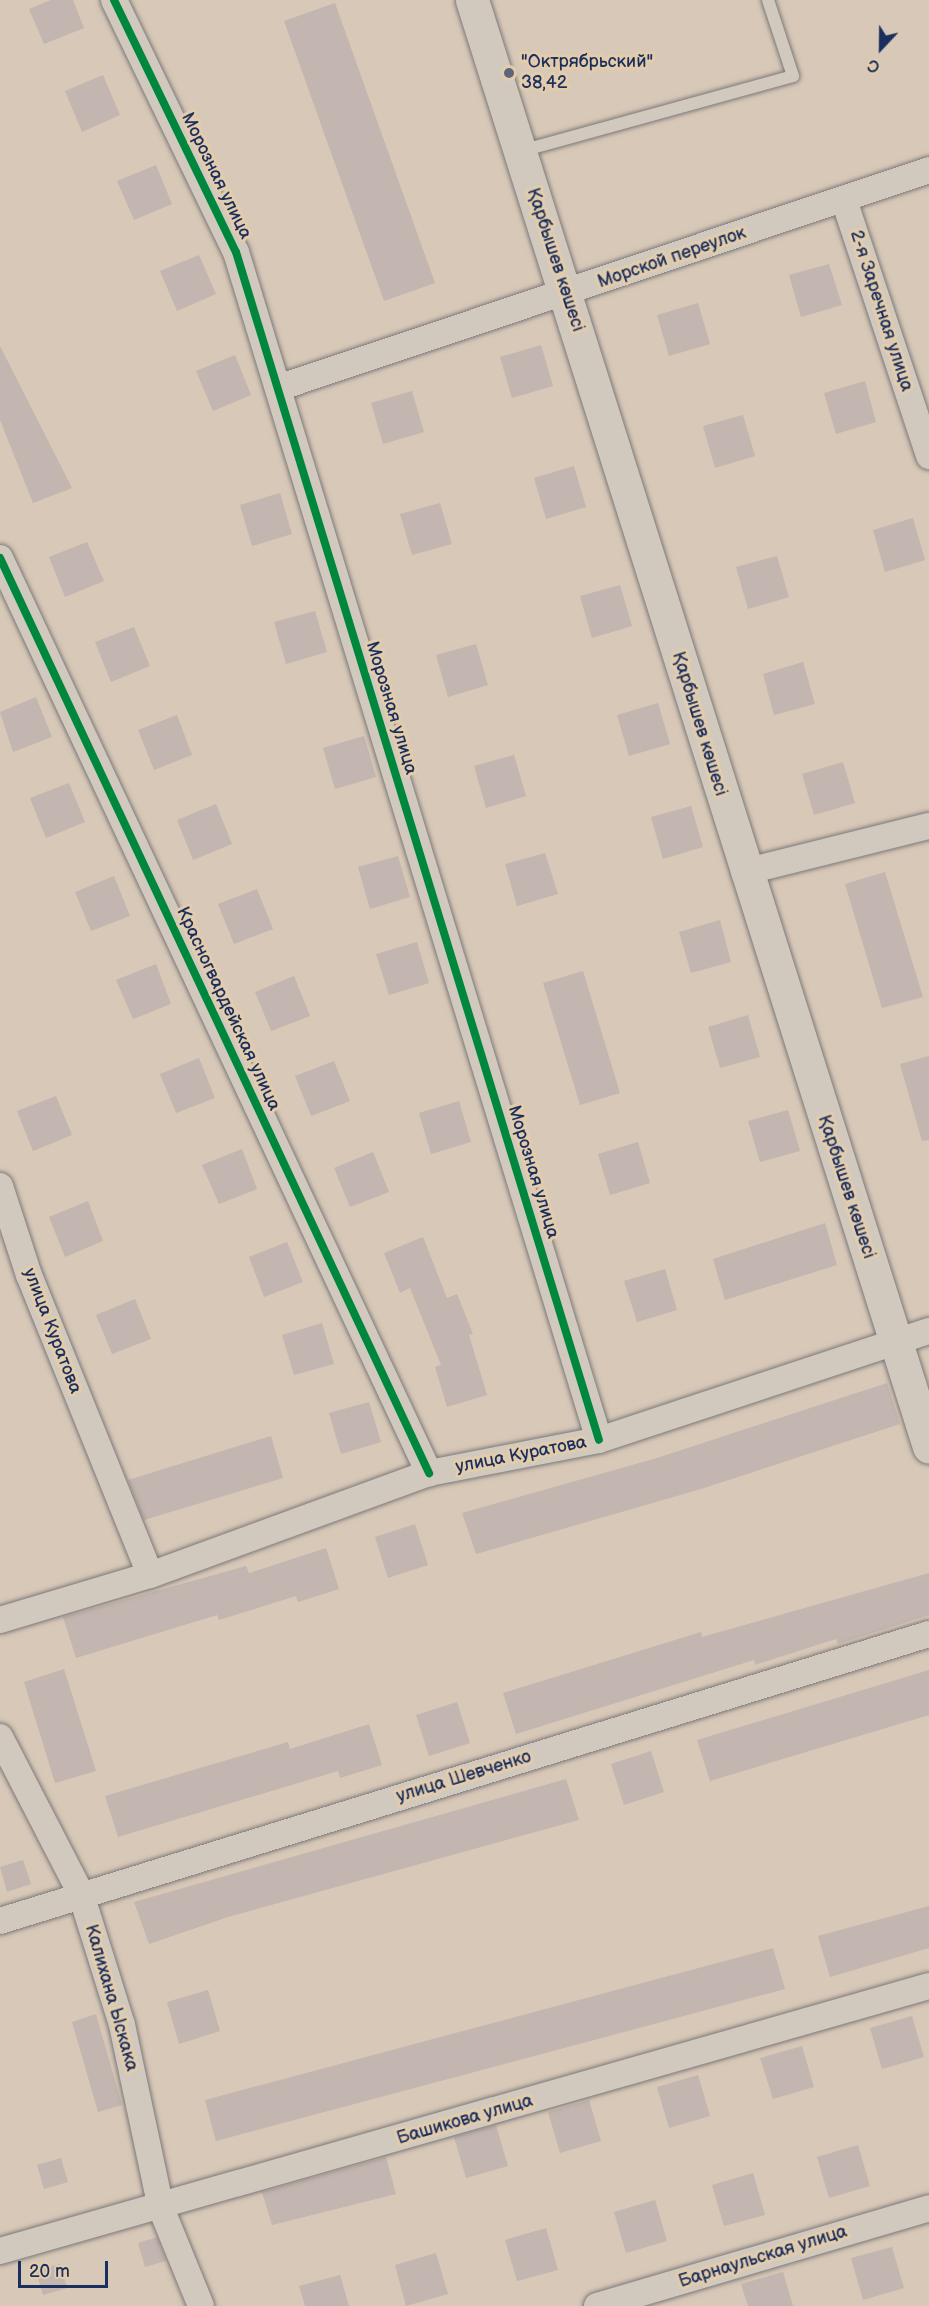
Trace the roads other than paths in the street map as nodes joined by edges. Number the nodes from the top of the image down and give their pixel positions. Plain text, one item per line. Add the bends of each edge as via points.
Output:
1 (114, 0) edge
2 (472, 0) edge
3 (768, 0) edge
4 (520, 151) junction
5 (929, 170) edge
6 (844, 200) junction
7 (567, 293) junction
8 (278, 388) junction
9 (929, 456) edge
10 (0, 558) edge
11 (929, 826) edge
12 (744, 872) junction
13 (0, 1186) edge
14 (929, 1331) edge
15 (896, 1341) junction
16 (599, 1440) junction
17 (929, 1447) edge
18 (429, 1473) junction
19 (150, 1575) junction
20 (0, 1620) edge
21 (929, 1635) edge
22 (0, 1737) edge
23 (81, 1894) junction
24 (0, 1921) edge
25 (929, 1986) edge
26 (161, 2208) junction
27 (929, 2208) edge
28 (0, 2251) edge
29 (201, 2306) edge
30 (597, 2306) edge

1 - 8 street, Морозная улица via 236,252
2 - 4 main road, Қарбышев көшесі
3 - 4 lane via 793,76
4 - 7 main road, Қарбышев көшесі
5 - 6 street, Морской переулок
6 - 7 street, Морской переулок
6 - 9 street, 2-я Заречная улица
7 - 8 street, Морской переулок
7 - 12 main road, Қарбышев көшесі
8 - 16 street, Морозная улица
10 - 18 street, Красногвардейская улица
11 - 12 street
12 - 15 main road, Қарбышев көшесі
13 - 19 street, улица Куратова via 29,1275
14 - 15 street, улица Куратова
15 - 16 street, улица Куратова
15 - 17 main road, Қарбышев көшесі
16 - 18 street, улица Куратова
18 - 19 street, улица Куратова
19 - 20 street, улица Куратова
21 - 23 street, улица Шевченко
22 - 23 street, Калихана Ыскака
23 - 24 street, улица Шевченко
23 - 26 street, Калихана Ыскака via 122,2025
25 - 26 street, Башикова улица
26 - 28 street, Башикова улица
26 - 29 street, Калихана Ыскака
27 - 30 street, Барнаульская улица

